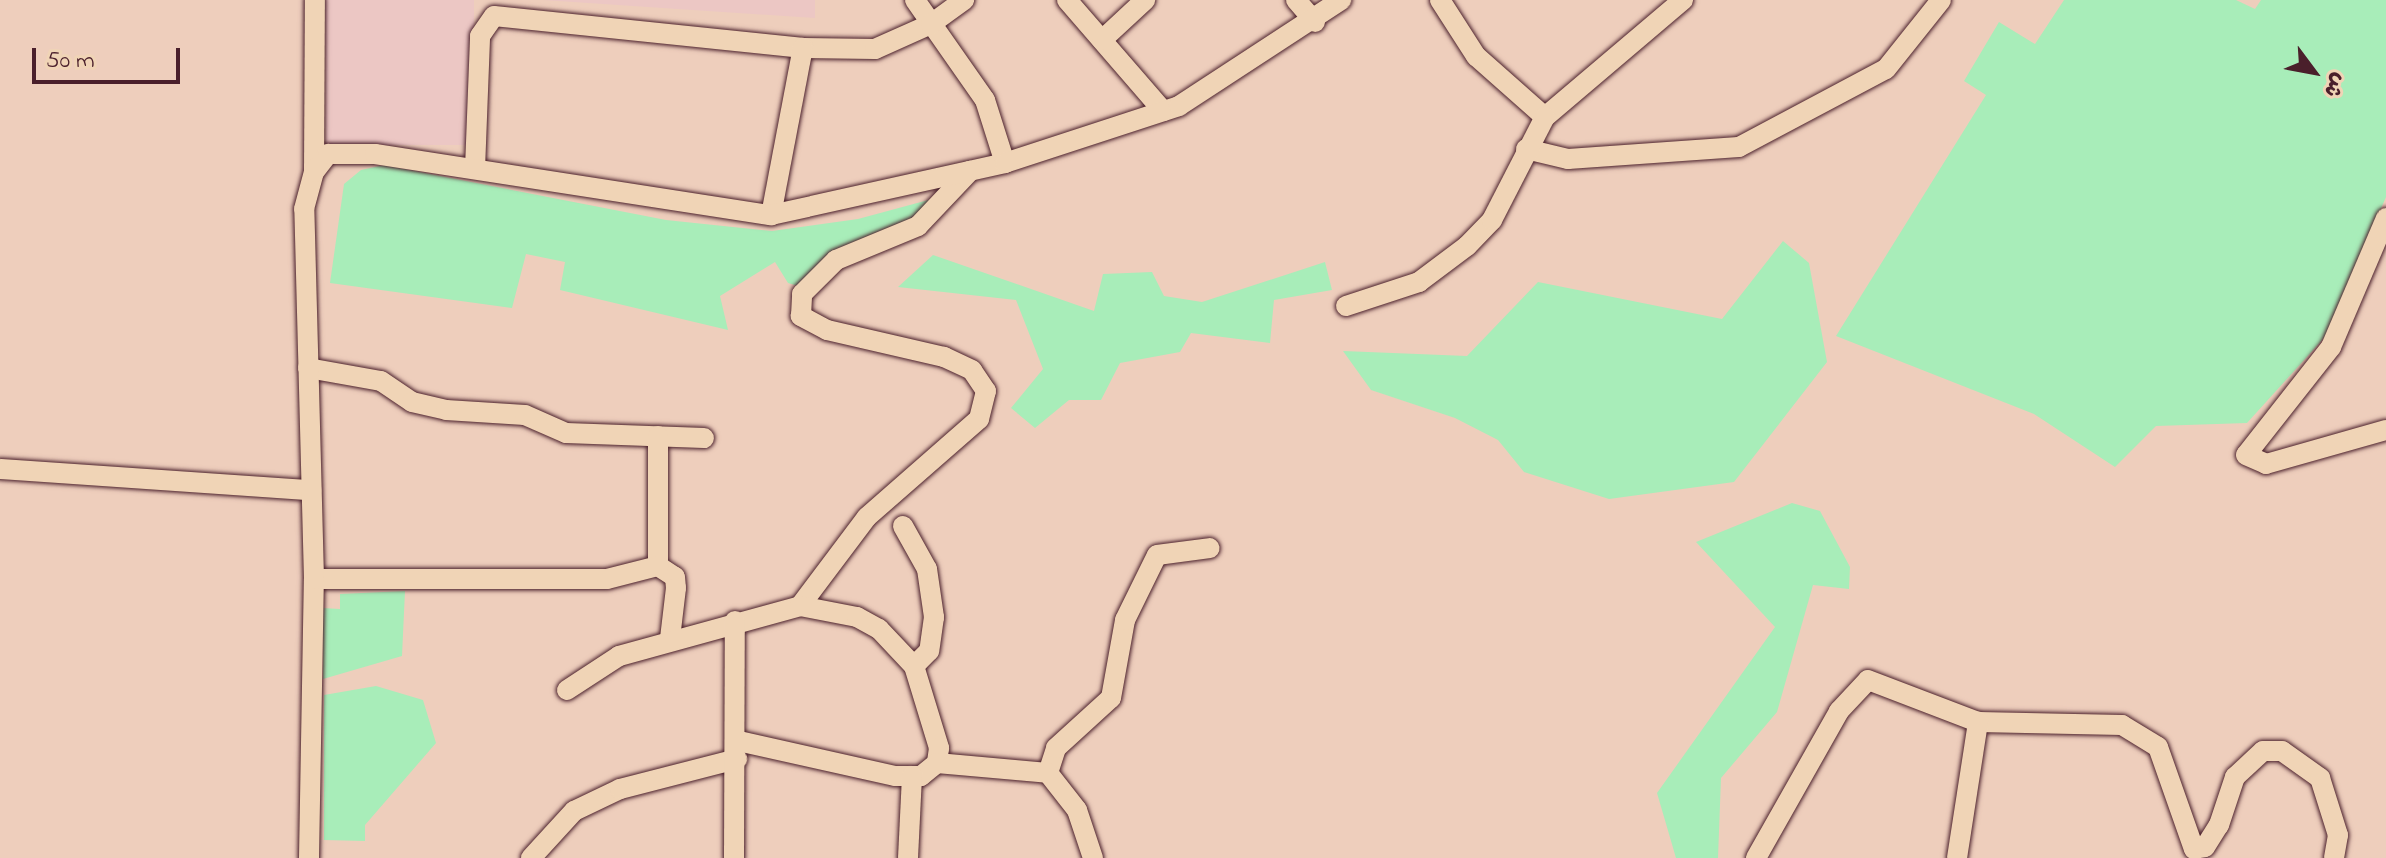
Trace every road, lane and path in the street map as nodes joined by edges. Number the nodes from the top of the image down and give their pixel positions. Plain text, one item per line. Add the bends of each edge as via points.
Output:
1 (315, 0) edge
2 (915, 0) edge
3 (964, 0) edge
4 (1067, 0) edge
5 (1145, 0) edge
6 (1296, 0) edge
7 (1341, 0) edge
8 (1440, 0) edge
9 (1683, 0) edge
10 (1941, 0) edge
11 (1315, 22) junction
12 (931, 24) junction
13 (1102, 40) junction
14 (803, 48) junction
15 (1163, 111) junction
16 (1545, 117) junction
17 (1526, 149) junction
18 (1005, 163) junction
19 (475, 169) junction
20 (970, 171) junction
21 (314, 172) junction
22 (771, 215) junction
23 (2386, 218) edge
24 (1346, 306) dead end
25 (308, 368) junction
26 (2386, 430) edge
27 (658, 436) junction
28 (704, 438) dead end
29 (0, 469) edge
30 (311, 490) junction
31 (903, 526) dead end
32 (1210, 548) dead end
33 (658, 566) junction
34 (314, 579) junction
35 (800, 606) junction
36 (735, 621) junction
37 (670, 638) junction
38 (914, 666) junction
39 (567, 690) dead end
40 (1978, 722) junction
41 (738, 750) junction
42 (937, 763) junction
43 (1048, 773) junction
44 (912, 776) junction
45 (2193, 853) edge
46 (309, 858) edge
47 (531, 858) edge
48 (734, 858) edge
49 (908, 858) edge
50 (1093, 858) edge
51 (1756, 858) edge
52 (1957, 858) edge
53 (2334, 858) edge

1 - 21 street
2 - 12 street
3 - 12 street
4 - 13 street
5 - 13 street
6 - 11 street
7 - 11 street
8 - 16 street via 1476,56
9 - 16 street
10 - 17 street via 1886,69 1739,147 1568,159
11 - 15 street
12 - 14 street via 875,49
12 - 18 street via 985,100
13 - 15 street
14 - 19 street via 499,14 486,22 480,36
14 - 22 street
15 - 18 street
16 - 17 street
17 - 24 street via 1492,220 1467,246 1419,282
18 - 20 street
19 - 21 street via 375,154 328,154
19 - 22 street
20 - 22 street
20 - 35 street via 918,226 836,260 802,294 801,316 827,330 944,357 972,370 986,391 979,419 867,517
21 - 25 street via 304,209
23 - 26 street via 2331,347 2246,455 2266,464
25 - 27 street via 381,381 412,402 446,410 525,415 566,433
25 - 30 street
27 - 28 street
27 - 33 street
29 - 30 street
30 - 34 street
31 - 38 street via 927,569 934,617 929,651
32 - 43 street via 1157,555 1125,620 1111,698 1056,748
33 - 34 street via 607,579
33 - 37 street via 675,577
34 - 46 street
35 - 36 street
35 - 38 street via 868,623
36 - 37 street
36 - 41 street
37 - 39 street via 619,656
38 - 42 street via 939,748
40 - 45 street via 2122,725 2158,747
40 - 51 street via 1868,680 1839,711
40 - 52 street
41 - 44 street
41 - 47 street via 620,789 574,811
41 - 48 street
42 - 43 street
42 - 44 street
43 - 50 street via 1077,810
44 - 49 street
45 - 53 street via 2205,847 2219,825 2235,777 2263,751 2282,751 2320,778 2338,835

